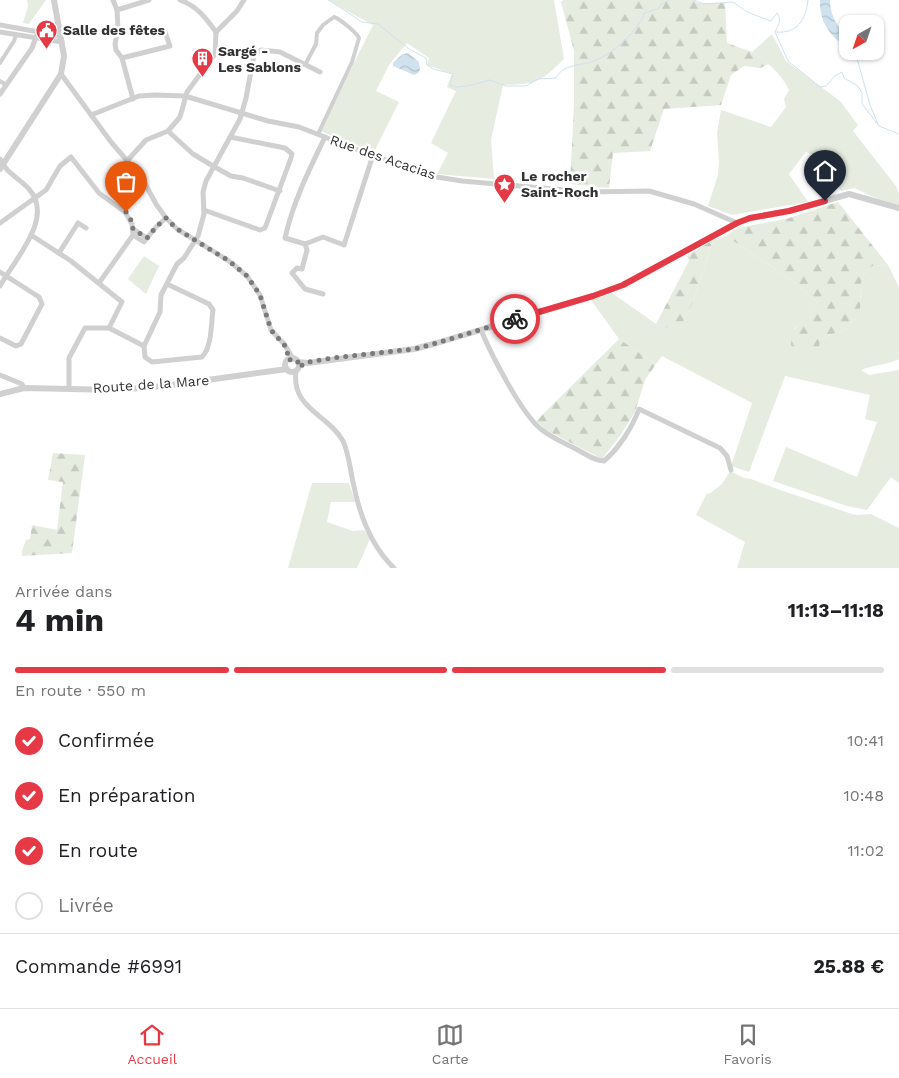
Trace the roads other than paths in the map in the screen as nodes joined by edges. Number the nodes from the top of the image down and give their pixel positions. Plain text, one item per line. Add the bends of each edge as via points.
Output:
1 (54, 0) edge
2 (113, 0) edge
3 (149, 0) edge
4 (180, 0) edge
5 (244, 0) edge
6 (117, 10) junction
7 (0, 25) edge
8 (0, 32) edge
9 (38, 32) junction
10 (165, 32) dead end
11 (216, 32) junction
12 (16, 35) junction
13 (36, 38) junction
14 (62, 39) junction
15 (122, 58) junction
16 (0, 61) edge
17 (305, 64) junction
18 (320, 72) dead end
19 (61, 74) junction
20 (0, 81) edge
21 (6, 85) junction
22 (0, 94) edge
23 (185, 96) junction
24 (133, 99) junction
25 (242, 114) junction
26 (91, 115) junction
27 (168, 131) junction
28 (318, 134) junction
29 (230, 137) junction
30 (325, 137) junction
31 (373, 156) junction
32 (127, 161) junction
33 (1, 164) edge
34 (213, 166) junction
35 (280, 191) junction
36 (34, 197) junction
37 (899, 208) edge
38 (204, 210) junction
39 (166, 218) junction
40 (0, 223) edge
41 (737, 223) junction
42 (86, 228) dead end
43 (133, 232) junction
44 (31, 235) junction
45 (196, 240) junction
46 (305, 244) junction
47 (59, 253) junction
48 (0, 272) edge
49 (6, 276) junction
50 (99, 283) junction
51 (167, 284) junction
52 (0, 286) edge
53 (323, 294) dead end
54 (109, 328) junction
55 (481, 330) junction
56 (0, 338) edge
57 (144, 346) junction
58 (292, 366) junction
59 (0, 375) edge
60 (24, 388) junction
61 (69, 389) junction
62 (0, 394) edge
63 (731, 470) dead end
64 (394, 568) edge

1 - 14 street
2 - 6 street
3 - 6 street
4 - 11 street via 200,11
5 - 11 street
6 - 15 street via 115,44
7 - 9 street
8 - 12 street
9 - 13 street
9 - 14 street
10 - 15 street via 170,46
11 - 23 street via 215,54
12 - 13 street
12 - 16 street
13 - 14 street
13 - 21 street
14 - 19 street
15 - 24 street
17 - 18 street
17 - 25 street via 280,52 256,52
17 - 28 street via 316,44 317,33 334,17 359,38 352,62
19 - 26 street
19 - 33 street
20 - 21 street
21 - 22 street
23 - 24 street, Rue des Acacias via 155,94
23 - 25 street, Rue des Acacias
23 - 27 street via 180,117
24 - 26 street, Rue des Acacias
25 - 28 street, Rue des Acacias
25 - 29 street
26 - 32 street
27 - 32 street via 146,140
27 - 34 street via 193,154
28 - 30 street, Rue des Acacias
29 - 34 street
29 - 35 street via 290,151 292,158
30 - 31 street, Rue des Acacias
30 - 46 street via 297,197 285,238
31 - 41 street, Rue des Acacias via 449,179 588,192 649,191 694,204
31 - 46 street via 344,245 323,237
32 - 39 street via 142,178
33 - 36 street
34 - 35 street via 232,176
34 - 38 street via 204,186
35 - 38 street via 267,226 262,230
36 - 40 street
36 - 43 street via 46,190 60,166 71,157 99,193 126,212
36 - 44 street via 39,216
37 - 41 street via 849,194
38 - 45 street
39 - 43 street via 144,242
39 - 45 street
41 - 55 street via 623,285
42 - 47 street via 78,223
43 - 50 street
44 - 47 street
44 - 49 street
45 - 51 street via 177,264
45 - 58 street via 247,276 260,295 271,330 287,348
46 - 53 street via 307,250 302,269 297,268 292,273 305,289
47 - 50 street
48 - 49 street
49 - 52 street
49 - 56 street via 39,297 42,304 21,344 16,346
50 - 54 street via 122,302
51 - 57 street via 161,295 160,312
51 - 57 street via 212,308 206,353 200,358 152,362 145,357
54 - 57 street
54 - 61 street via 83,330 69,358
55 - 58 street, Route de la Mare via 414,349
55 - 63 street via 515,394 542,431 604,461 623,438 639,409 720,448
58 - 61 street, Route de la Mare via 164,386
58 - 64 street via 304,404 342,439 361,513 374,542
59 - 60 street via 22,384
60 - 61 street, Route de la Mare
60 - 62 street, Route de la Mare

